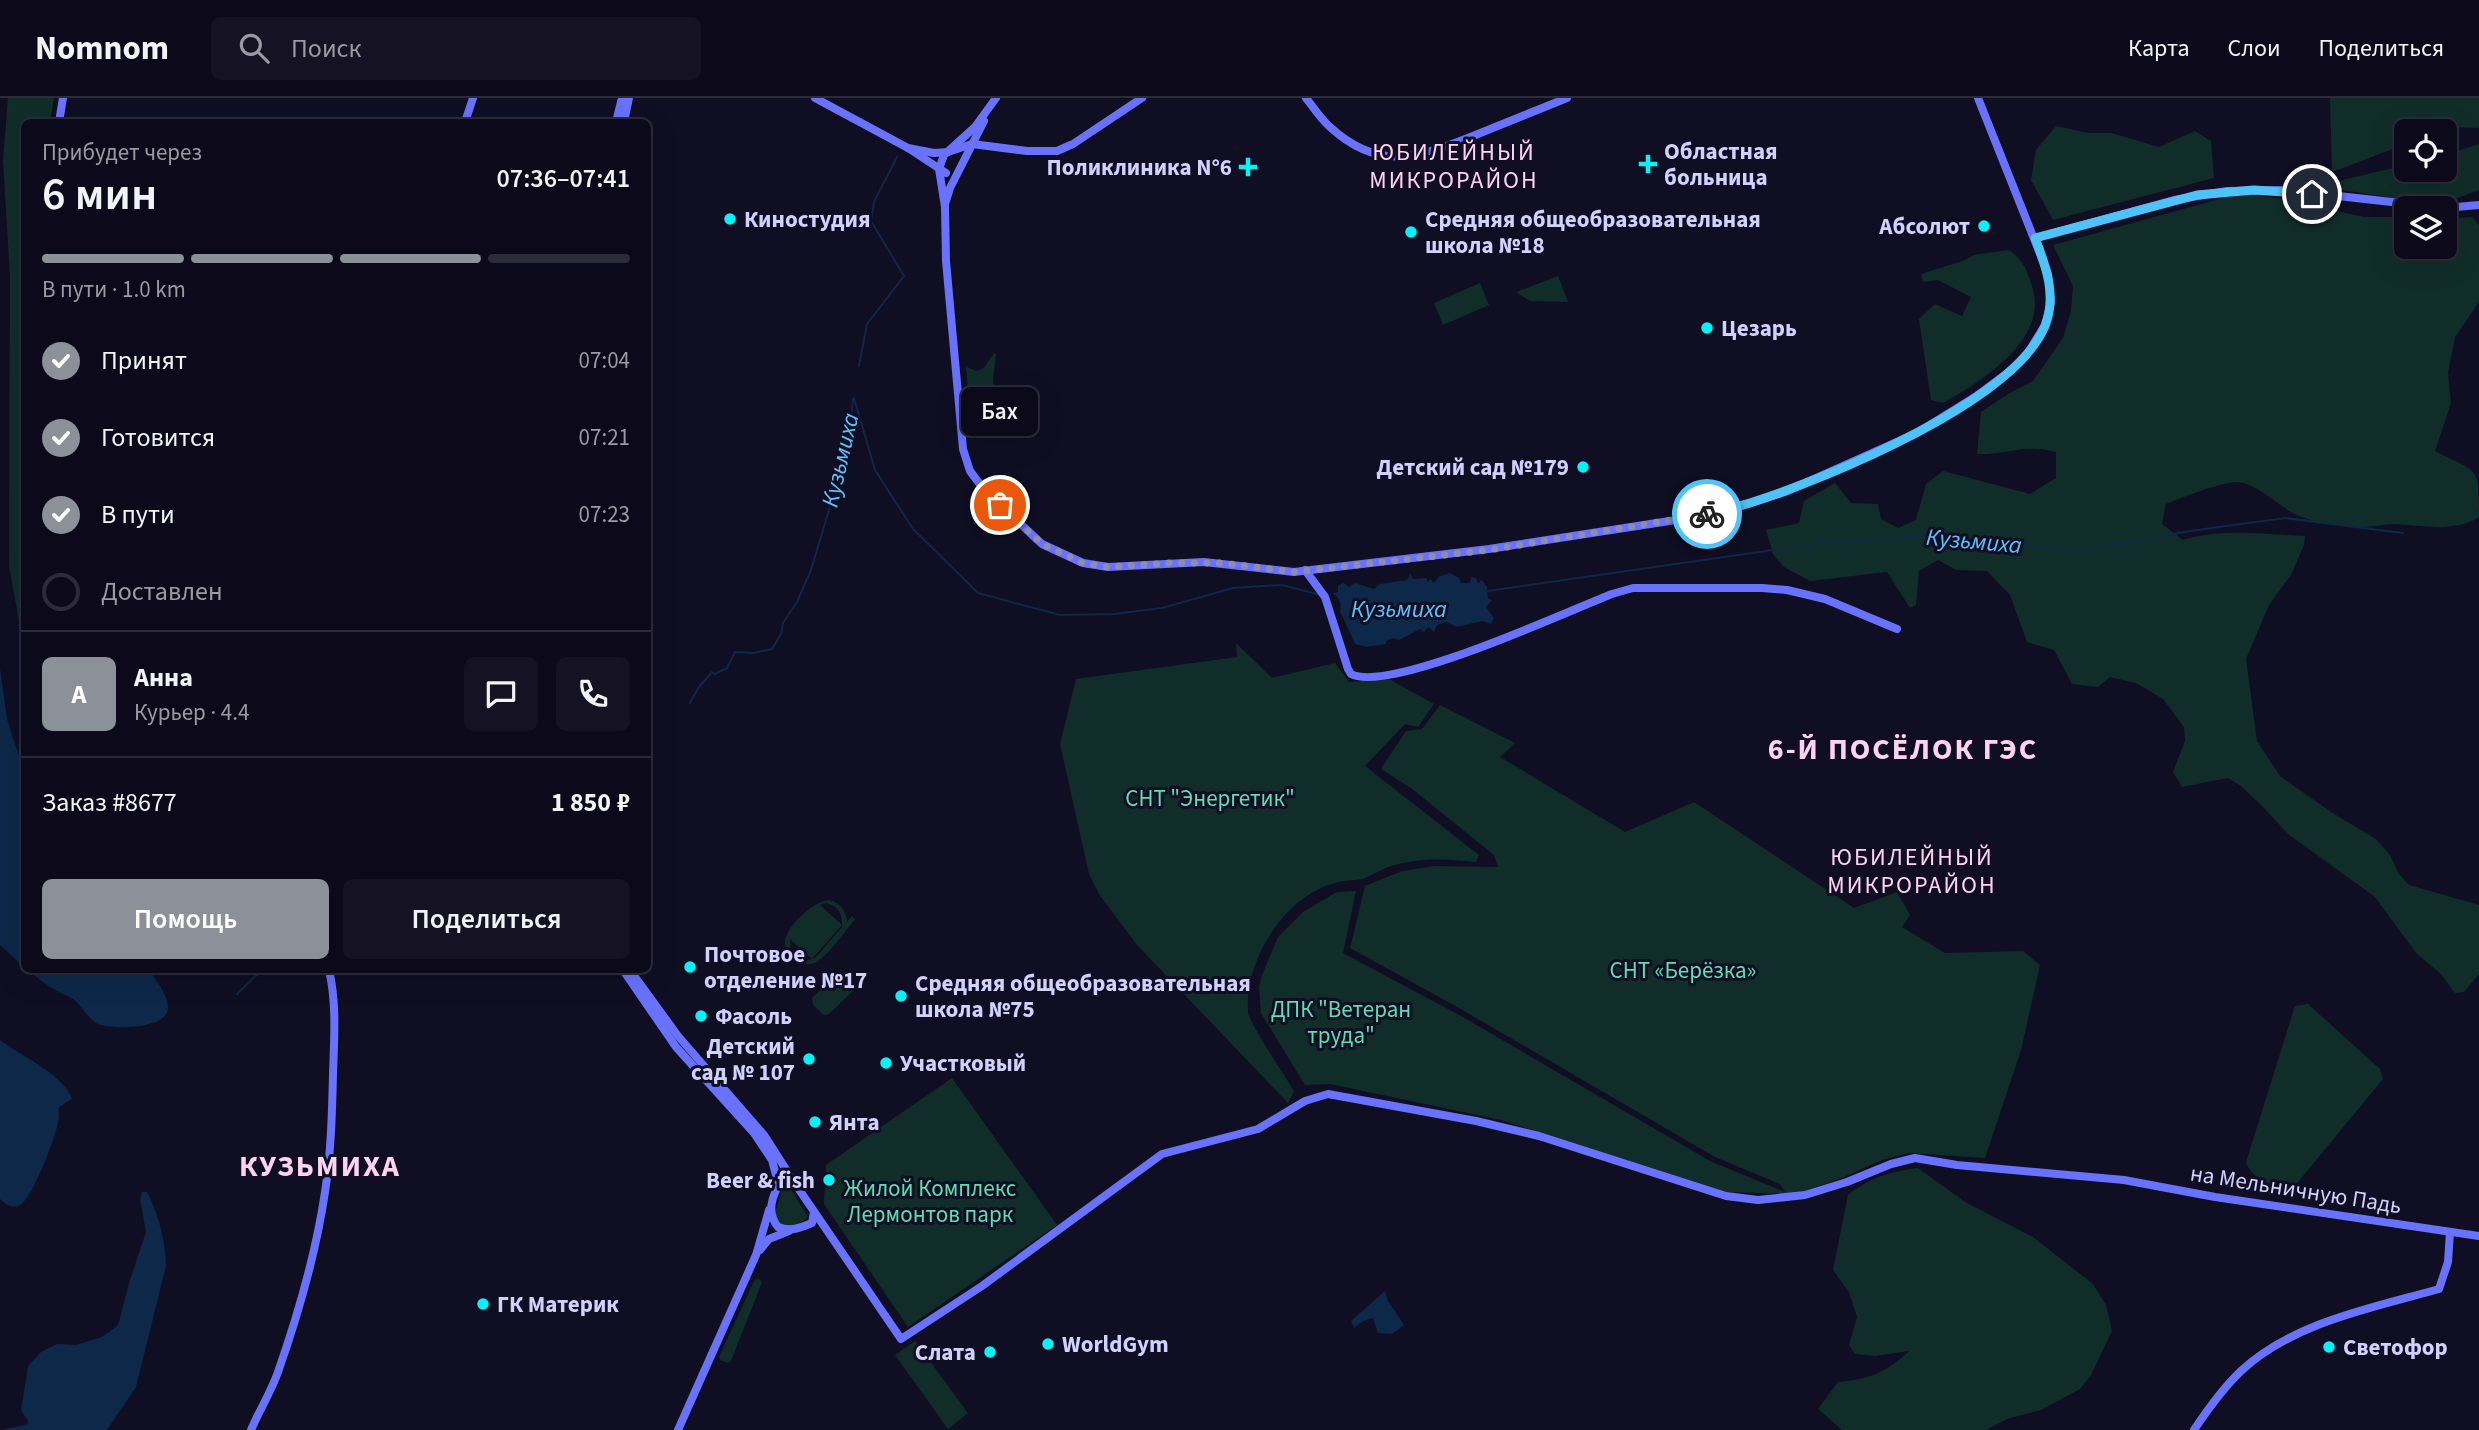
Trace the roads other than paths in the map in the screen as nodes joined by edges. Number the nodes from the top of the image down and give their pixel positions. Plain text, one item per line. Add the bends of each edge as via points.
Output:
1 (63, 98) edge
2 (473, 98) edge
3 (622, 98) edge
4 (629, 98) edge
5 (815, 98) edge
6 (996, 98) edge
7 (1142, 98) edge
8 (1567, 98) edge
9 (1978, 98) edge
10 (1307, 99) edge
11 (60, 119) edge
12 (467, 119) edge
13 (617, 119) edge
14 (625, 119) edge
15 (972, 144) junction
16 (908, 148) junction
17 (951, 151) junction
18 (925, 160) junction
19 (942, 167) junction
20 (961, 167) junction
21 (941, 182) junction
22 (2479, 205) edge
23 (944, 207) junction
24 (2035, 238) junction
25 (1305, 570) junction
26 (1897, 629) dead end
27 (331, 973) edge
28 (625, 973) edge
29 (633, 973) edge
30 (796, 1185) junction
31 (773, 1196) junction
32 (814, 1212) junction
33 (792, 1230) junction
34 (2450, 1232) junction
35 (2479, 1236) edge
36 (832, 1238) junction
37 (756, 1255) junction
38 (251, 1430) edge
39 (678, 1430) edge
40 (2194, 1430) edge

1 - 11 street
2 - 12 street
3 - 13 street
4 - 14 street
5 - 16 street
6 - 15 street
6 - 17 street
7 - 15 street via 1057,151
8 - 10 street via 1435,151 1404,158 1376,154 1342,137
9 - 24 street
15 - 17 street
15 - 20 street
16 - 17 street via 924,153
16 - 18 street
17 - 19 street
17 - 20 street via 962,153
18 - 19 street
18 - 21 street
19 - 20 street via 954,173
19 - 21 street
20 - 23 street
21 - 23 street
22 - 24 street via 2445,208 2285,190 2227,191 2174,200
23 - 25 street via 963,449 970,471 985,491 1042,544 1083,563 1108,567 1213,562 1276,571
24 - 25 street via 2048,274 2051,302 2036,341 1997,382 1917,433 1785,492 1689,518 1489,550
25 - 26 street via 1325,597 1348,669 1362,677 1442,662 1633,588 1787,590 1825,599
27 - 38 street via 331,1128 325,1195 290,1335
28 - 31 street via 676,1047 754,1133 772,1160 777,1179
29 - 30 street via 678,1036 764,1135
30 - 31 street via 784,1179
30 - 32 street
31 - 33 street via 774,1222
31 - 37 street
32 - 33 street via 812,1223
32 - 36 street
33 - 36 street via 825,1231
33 - 37 street via 769,1239
34 - 35 street, на Мельничную Падь
34 - 36 street, на Мельничную Падь via 2107,1178 1915,1158 1805,1195 1758,1200 1726,1196 1539,1136 1328,1094 1305,1101 1258,1129 1162,1154 982,1286 901,1339
34 - 40 street via 2448,1262 2439,1289 2325,1322 2261,1354 2214,1401
37 - 39 street

